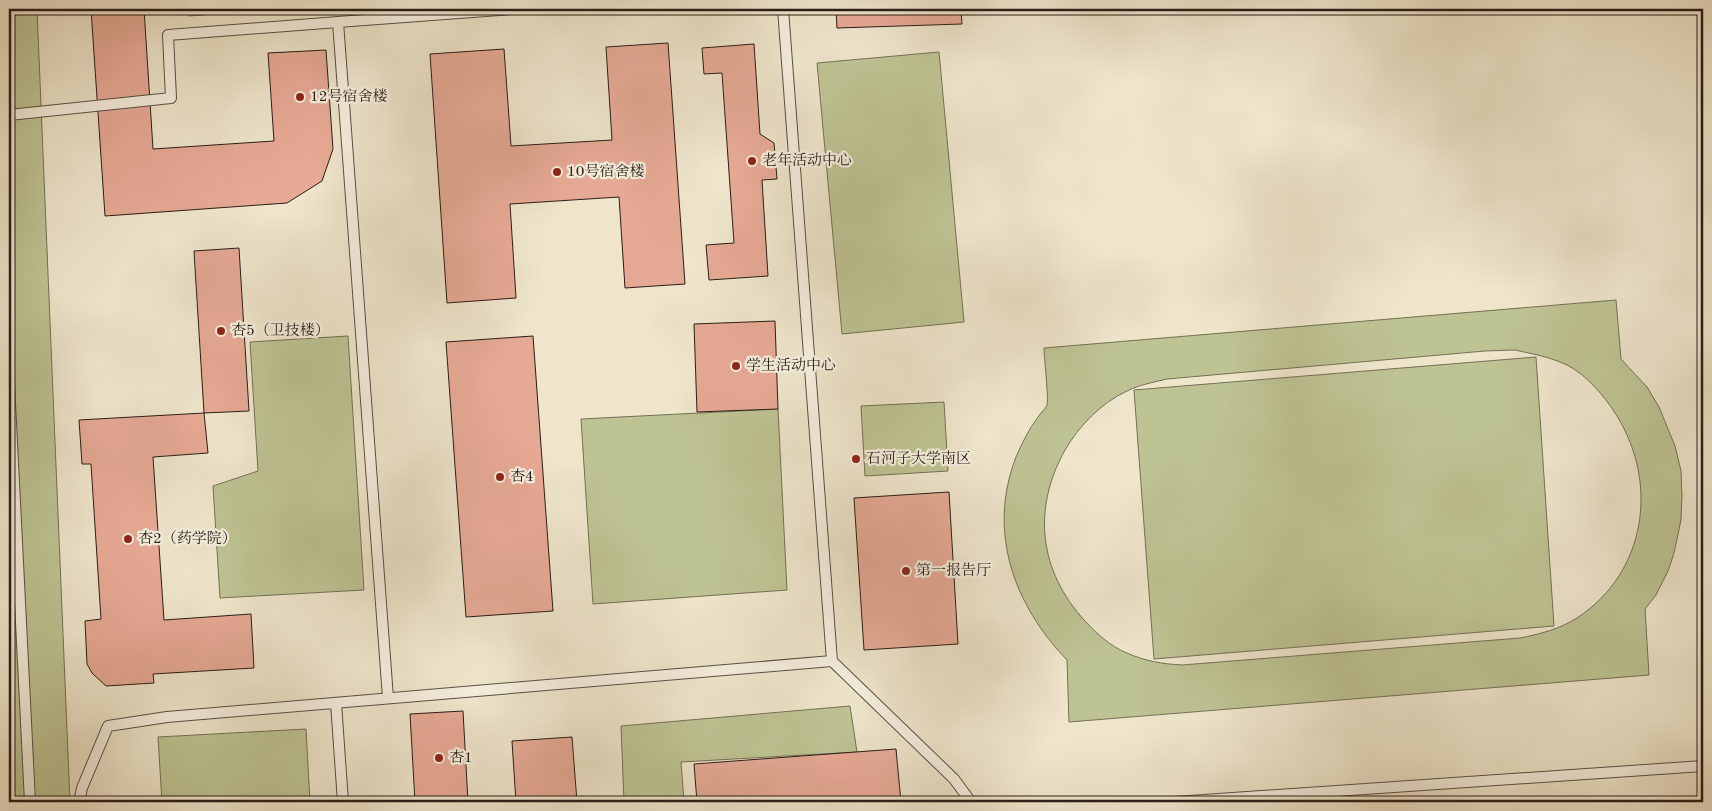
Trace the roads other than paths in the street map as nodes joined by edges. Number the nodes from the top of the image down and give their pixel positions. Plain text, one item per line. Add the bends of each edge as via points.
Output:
1 (512, 9) edge
2 (783, 9) edge
3 (338, 22) junction
4 (9, 115) edge
5 (9, 383) edge
6 (832, 661) junction
7 (388, 698) junction
8 (336, 703) junction
9 (1703, 766) edge
10 (30, 802) edge
11 (79, 802) edge
12 (344, 802) edge
13 (971, 802) edge
14 (1175, 802) edge

1 - 3 lane
2 - 6 lane
3 - 4 lane via 168,36 171,98
3 - 7 lane
5 - 10 lane
6 - 7 lane
6 - 13 lane via 954,779
7 - 8 lane
8 - 11 lane via 167,717 108,726
8 - 12 lane
9 - 14 lane

